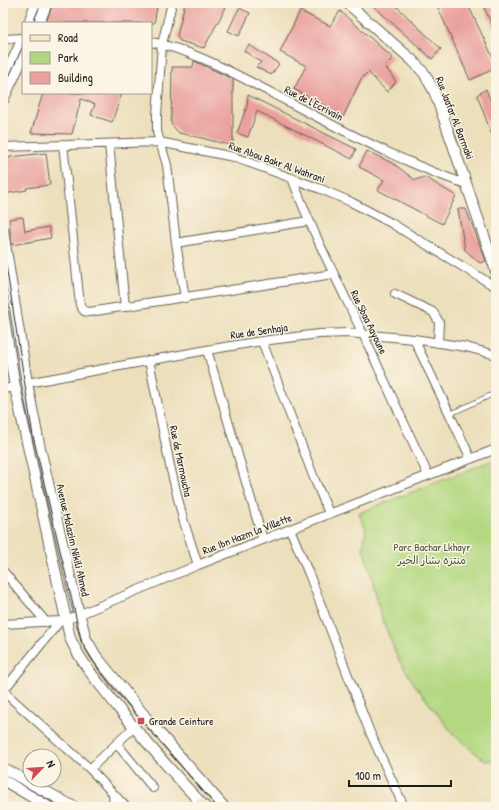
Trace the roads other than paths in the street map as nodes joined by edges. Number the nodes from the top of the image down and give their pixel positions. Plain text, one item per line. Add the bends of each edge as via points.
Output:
1 (36, 3) edge
2 (47, 3) edge
3 (172, 3) edge
4 (347, 3) edge
5 (29, 22) edge
6 (39, 22) edge
7 (22, 38) edge
8 (3, 39) edge
9 (22, 40) edge
10 (152, 42) edge
11 (162, 44) junction
12 (22, 59) edge
13 (3, 82) edge
14 (3, 100) edge
15 (160, 142) junction
16 (63, 144) junction
17 (109, 144) junction
18 (3, 147) edge
19 (292, 178) junction
20 (467, 184) junction
21 (309, 221) junction
22 (3, 231) edge
23 (176, 243) junction
24 (496, 271) edge
25 (333, 274) junction
26 (496, 286) edge
27 (395, 294) dead end
28 (185, 298) junction
29 (125, 307) junction
30 (3, 313) edge
31 (363, 334) junction
32 (414, 339) junction
33 (262, 341) junction
34 (438, 343) junction
35 (207, 350) junction
36 (496, 355) edge
37 (149, 360) junction
38 (27, 383) junction
39 (15, 387) junction
40 (3, 389) edge
41 (491, 395) dead end
42 (450, 414) junction
43 (496, 449) edge
44 (470, 459) junction
45 (428, 475) junction
46 (329, 513) junction
47 (290, 529) junction
48 (263, 540) junction
49 (198, 565) junction
50 (3, 571) edge
51 (79, 615) junction
52 (63, 621) junction
53 (46, 622) junction
54 (3, 624) edge
55 (3, 691) edge
56 (134, 727) junction
57 (117, 744) junction
58 (3, 768) edge
59 (90, 769) junction
60 (3, 780) edge
61 (153, 788) dead end
62 (113, 794) junction
63 (203, 806) edge
64 (49, 807) edge
65 (74, 807) edge
66 (114, 807) edge
67 (126, 807) edge
68 (224, 807) edge
69 (404, 807) edge

1 - 5 street
2 - 6 street
3 - 11 street
4 - 20 street, Rue Jaafar Al Barmaki via 424,73 434,91
7 - 8 street
9 - 13 street
10 - 11 street, Rue de l'Ecrivain
11 - 15 street via 157,115
11 - 20 street, Rue de l'Ecrivain via 214,64 371,144 432,172
12 - 14 street
15 - 17 street, Rue Abou Bakr Al Wahrani
15 - 19 street, Rue Abou Bakr Al Wahrani via 234,157
15 - 23 street via 167,165
16 - 17 street, Rue Abou Bakr Al Wahrani
16 - 18 street, Rue Abou Bakr Al Wahrani
16 - 29 street via 80,305 84,311 89,312
17 - 29 street
19 - 21 street, Rue Sbaa Aayoune
19 - 26 street, Rue Abou Bakr Al Wahrani via 351,202 391,223
20 - 24 street, Rue Jaafar Al Barmaki
21 - 23 street
21 - 25 street, Rue Sbaa Aayoune
22 - 38 street, Avenue Molazim Nikili Ahmed
23 - 28 street
25 - 28 street
25 - 31 street, Rue Sbaa Aayoune
27 - 34 street via 433,312 439,322
28 - 29 street
30 - 39 street
31 - 32 street, Rue de Senhaja
31 - 33 street, Rue de Senhaja via 319,334
31 - 45 street, Rue Sbaa Aayoune
32 - 34 street, Rue de Senhaja
32 - 42 street
33 - 35 street, Rue de Senhaja
33 - 46 street
34 - 36 street, Rue de Senhaja
35 - 37 street, Rue de Senhaja
35 - 48 street
37 - 38 street, Rue de Senhaja
37 - 49 street, Rue de Marmoucha via 172,474
38 - 51 street, Avenue Molazim Nikili Ahmed
39 - 40 street
39 - 52 street
41 - 42 lane
42 - 44 street
43 - 44 street, Rue Ibn Hazm la Villette
44 - 45 street, Rue Ibn Hazm la Villette
45 - 46 street, Rue Ibn Hazm la Villette
46 - 47 street, Rue Ibn Hazm la Villette
47 - 48 street, Rue Ibn Hazm la Villette
47 - 69 street via 369,730
48 - 49 street, Rue Ibn Hazm la Villette
49 - 51 street, Rue Ibn Hazm la Villette
50 - 53 street
51 - 52 street, Rue Ibn Hazm la Villette
51 - 68 street, Avenue Molazim Nikili Ahmed via 86,639 96,656
52 - 53 street, Rue Ibn Hazm la Villette
52 - 55 street
52 - 56 street via 82,662
53 - 54 street, Rue Ibn Hazm la Villette
55 - 59 street
56 - 57 street
56 - 63 street
57 - 59 street
57 - 61 street
58 - 65 street
59 - 62 street
60 - 64 street
62 - 66 street
62 - 67 street

